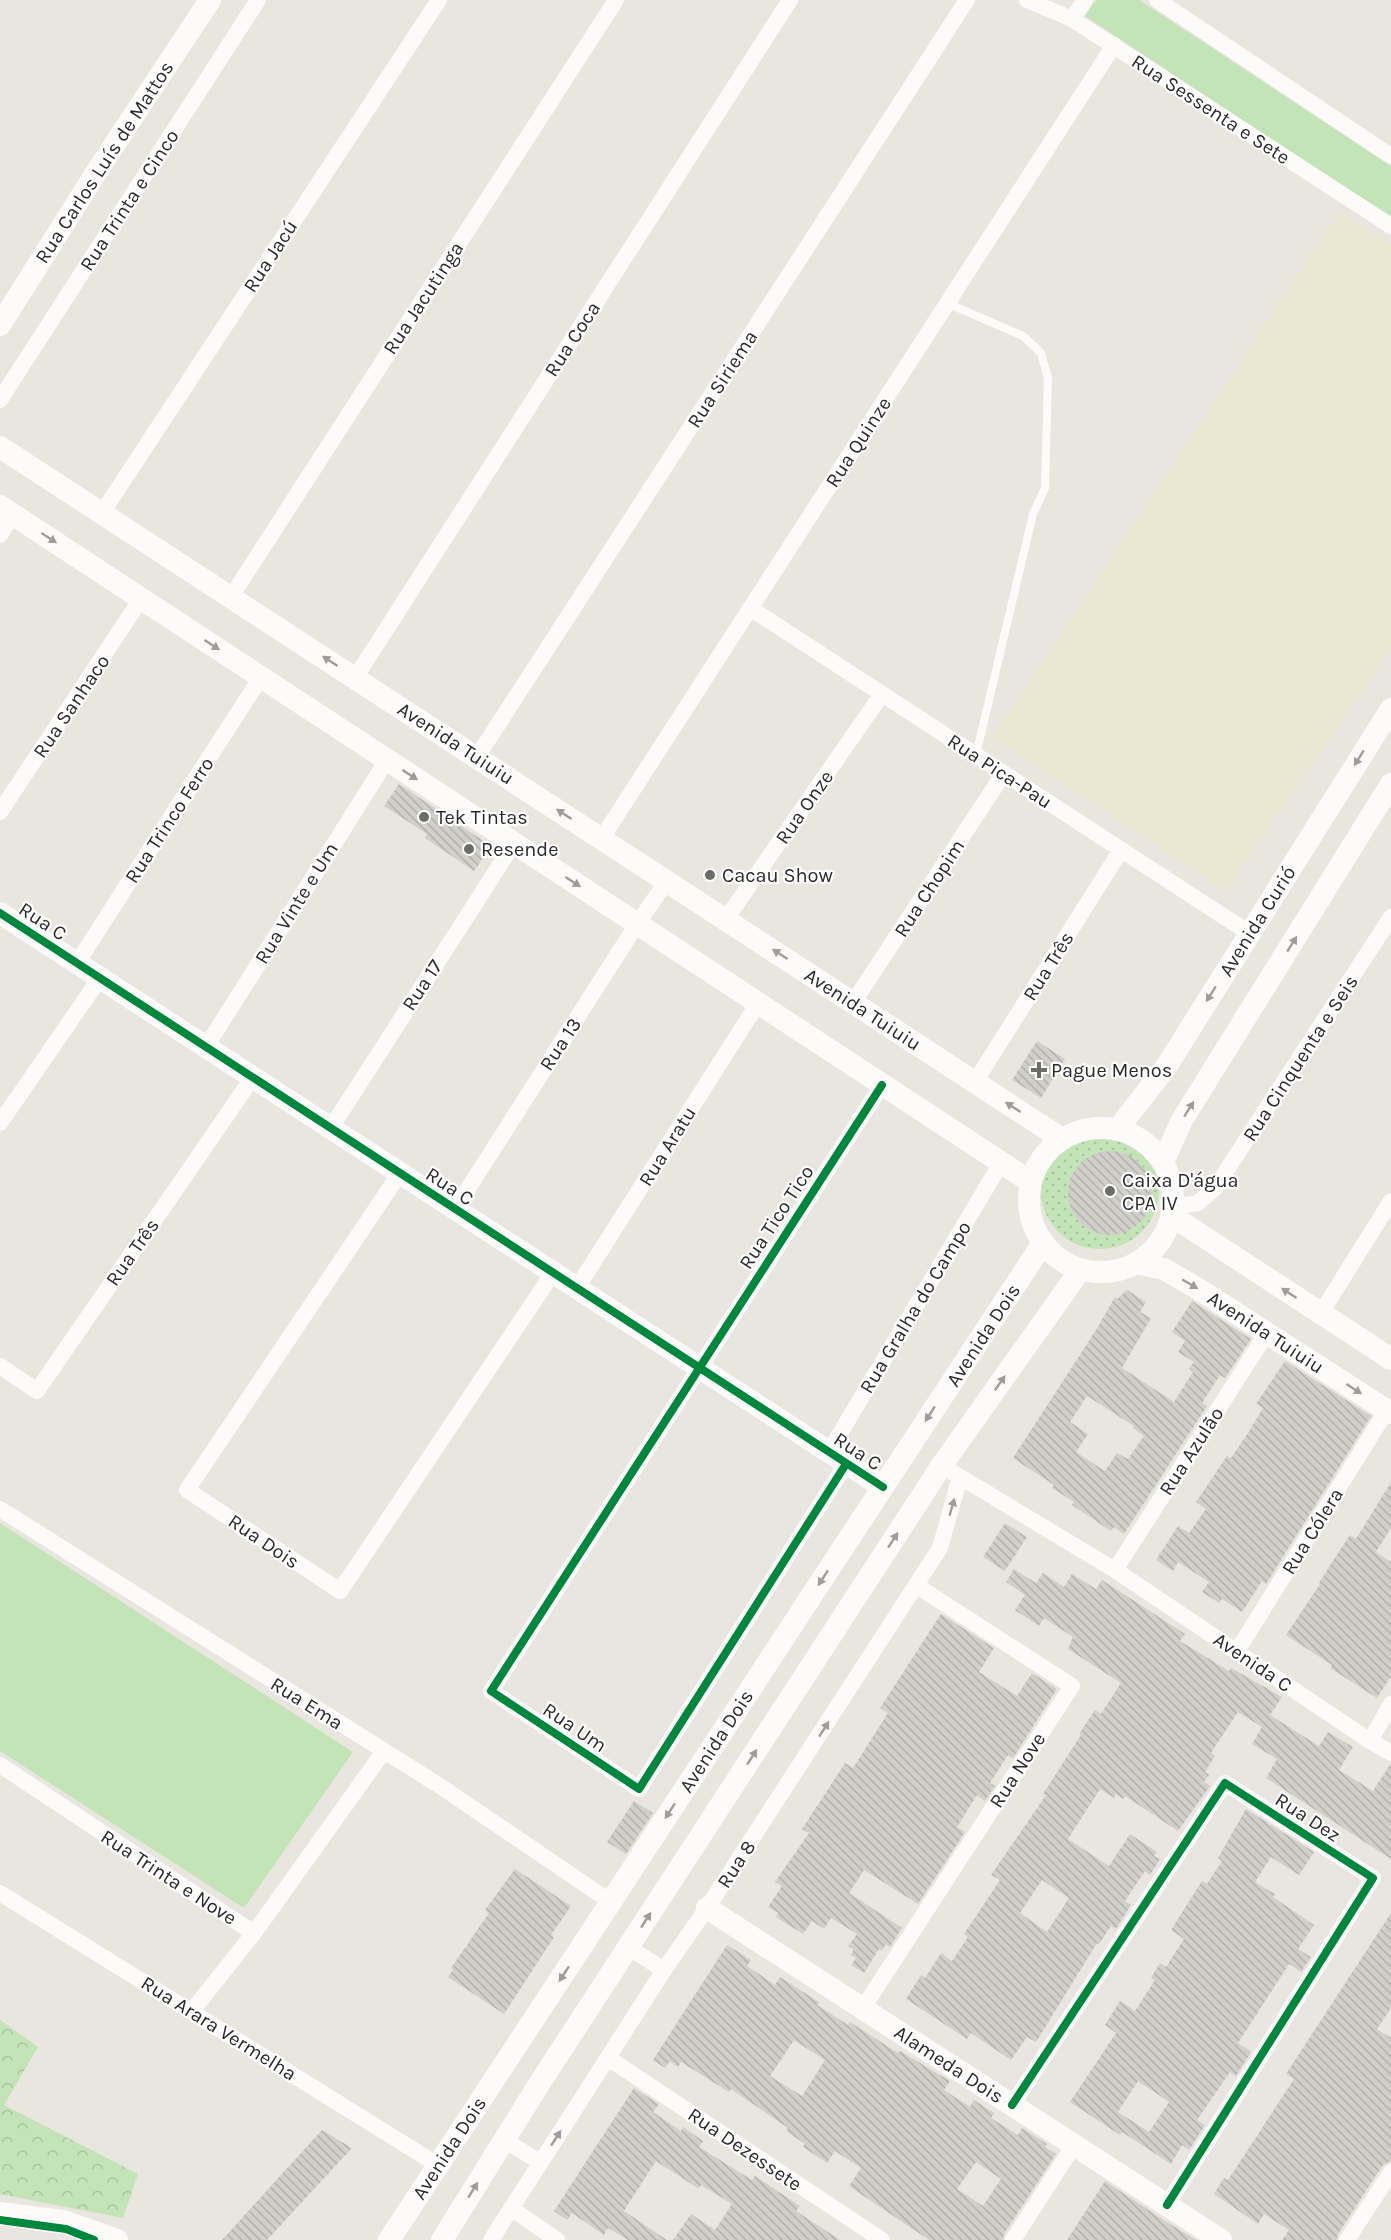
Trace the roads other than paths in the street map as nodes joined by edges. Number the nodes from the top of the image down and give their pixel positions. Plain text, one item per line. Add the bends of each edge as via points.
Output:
1 (210, 0) edge
2 (258, 0) edge
3 (439, 0) edge
4 (616, 0) edge
5 (790, 0) edge
6 (967, 0) edge
7 (1027, 0) edge
8 (1085, 0) edge
9 (1157, 0) edge
10 (1072, 19) junction
11 (1114, 45) junction
12 (1391, 156) edge
13 (1391, 226) edge
14 (947, 303) junction
15 (0, 325) edge
16 (0, 400) edge
17 (0, 447) edge
18 (7, 510) edge
19 (102, 513) junction
20 (0, 535) edge
21 (231, 597) junction
22 (141, 599) junction
23 (750, 608) junction
24 (261, 677) junction
25 (355, 678) junction
26 (882, 694) junction
27 (1391, 709) edge
28 (976, 755) junction
29 (477, 757) junction
30 (387, 760) junction
31 (1004, 773) junction
32 (1391, 784) edge
33 (0, 812) edge
34 (602, 838) junction
35 (514, 843) junction
36 (1122, 850) junction
37 (667, 881) junction
38 (0, 913) edge
39 (1391, 917) edge
40 (726, 919) junction
41 (637, 924) junction
42 (1249, 933) junction
43 (77, 963) junction
44 (100, 978) junction
45 (854, 1002) junction
46 (758, 1003) junction
47 (206, 1047) junction
48 (253, 1077) junction
49 (975, 1082) junction
50 (882, 1084) junction
51 (0, 1123) edge
52 (331, 1128) junction
53 (1117, 1130) junction
54 (1062, 1139) junction
55 (1163, 1161) junction
56 (1001, 1162) junction
57 (400, 1173) junction
58 (1031, 1182) junction
59 (1391, 1201) edge
60 (455, 1209) junction
61 (1172, 1212) junction
62 (1043, 1243) junction
63 (1136, 1263) junction
64 (1081, 1269) junction
65 (553, 1273) junction
66 (577, 1288) junction
67 (1321, 1313) junction
68 (1267, 1333) junction
69 (1391, 1359) edge
70 (0, 1366) edge
71 (698, 1368) junction
72 (1389, 1411) edge
73 (838, 1458) junction
74 (951, 1471) junction
75 (883, 1487) junction
76 (0, 1509) edge
77 (1115, 1570) junction
78 (917, 1586) junction
79 (1237, 1651) junction
80 (1391, 1704) edge
81 (1370, 1741) junction
82 (384, 1751) junction
83 (1391, 1753) edge
84 (0, 1766) edge
85 (0, 1893) edge
86 (611, 1902) junction
87 (707, 1908) junction
88 (254, 1933) junction
89 (628, 1947) junction
90 (664, 1970) junction
91 (863, 2008) junction
92 (192, 2011) junction
93 (608, 2058) junction
94 (1012, 2105) junction
95 (504, 2140) junction
96 (1074, 2145) junction
97 (540, 2162) junction
98 (438, 2165) junction
99 (1391, 2172) edge
100 (1167, 2205) junction
101 (511, 2208) junction
102 (0, 2213) edge
103 (117, 2240) edge
104 (389, 2240) edge
105 (442, 2240) edge
106 (490, 2240) edge
107 (557, 2240) edge
108 (882, 2240) edge
109 (1013, 2240) edge
110 (1221, 2240) edge
111 (1347, 2240) edge

1 - 15 main road, Rua Carlos Luís de Mattos
2 - 16 street, Rua Trinta e Cinco
3 - 19 street, Rua Jacú
4 - 21 street, Rua Jacutinga
5 - 25 street, Rua Coca
6 - 29 street, Rua Siriema
7 - 10 street, Rua Sessenta e Sete
8 - 10 street
9 - 12 street
10 - 11 street, Rua Sessenta e Sete
11 - 13 street, Rua Sessenta e Sete
11 - 14 street, Rua Quinze
14 - 23 street, Rua Quinze
14 - 28 lane via 1023,336 1041,352 1048,378 1045,488 1033,514
17 - 19 main road, Avenida Tuiuiu
18 - 20 street
18 -> 22 main road
19 - 21 main road, Avenida Tuiuiu
25 -> 21 main road, Avenida Tuiuiu
22 -> 24 main road
22 - 33 street, Rua Sanhaco
23 - 26 street, Rua Pica-Pau
23 - 34 street, Rua Quinze
24 - 30 main road
24 - 43 street, Rua Trinco Ferro
25 - 29 main road, Avenida Tuiuiu
26 - 28 street, Rua Pica-Pau
26 - 40 street, Rua Onze
27 -> 42 main road, Avenida Curió
28 - 31 street, Rua Pica-Pau
34 -> 29 main road, Avenida Tuiuiu
30 -> 35 main road
30 - 47 street, Rua Vinte e Um
31 - 36 street, Rua Pica-Pau
31 - 45 street, Rua Chopim
55 -> 32 main road, Avenida Curió via 1182,1120
34 - 37 main road, Avenida Tuiuiu
35 -> 41 main road
35 - 52 street, Rua 17
36 - 42 street, Rua Pica-Pau
36 - 49 street, Rua Três
37 - 40 main road, Avenida Tuiuiu
37 - 41 street, Rua 13
38 - 43 main road, Rua C
39 - 61 street, Rua Cinquenta e Seis via 1215,1188 1198,1203
45 -> 40 main road, Avenida Tuiuiu
41 - 46 main road
41 - 60 street, Rua 13
42 -> 53 main road, Avenida Curió via 1166,1067
43 - 44 main road, Rua C
44 - 47 main road, Rua C
44 - 51 street
45 - 49 main road, Avenida Tuiuiu
46 - 50 main road
46 - 66 street, Rua Aratu
47 - 48 main road, Rua C
48 - 52 main road, Rua C
48 - 70 street, Rua Três via 37,1391
54 -> 49 main road, Avenida Tuiuiu
50 - 56 main road
50 - 71 street, Rua Tico Tico
52 - 57 main road, Rua C
53 - 54 main road via 1098,1128
53 - 55 main road via 1135,1136
54 - 58 main road via 1048,1150
55 - 61 main road via 1172,1184
56 - 58 main road
56 - 73 street, Rua Gralha do Campo
57 - 60 main road, Rua C
57 - 65 street, Rua Dois via 187,1490 340,1591
58 - 62 main road via 1033,1224
59 - 67 street
60 - 65 main road, Rua C
61 - 63 main road via 1165,1234
67 -> 61 main road
62 - 64 main road
62 -> 75 main road, Avenida Dois
63 - 64 main road via 1109,1271
63 -> 68 main road, Avenida Tuiuiu via 1164,1269
74 -> 64 main road, Avenida Dois
65 - 66 main road, Rua C
66 - 71 main road, Rua C
67 - 69 main road
68 -> 72 main road, Avenida Tuiuiu
68 - 77 street, Rua Azulão
71 - 73 main road, Rua C
71 - 73 street, Rua Um via 492,1691 639,1789
72 - 79 street, Rua Cólera
73 - 75 main road, Rua C
74 - 77 street
78 -> 74 street, Rua 8 via 940,1548
89 -> 74 main road, Avenida Dois
75 -> 86 main road, Avenida Dois
76 - 82 street, Rua Ema
77 - 79 street, Avenida C
87 -> 78 street, Rua 8
78 - 91 street, Rua Nove via 1072,1686
79 - 81 street, Avenida C
80 - 81 street
81 - 83 street, Avenida C
82 - 86 street, Rua Ema
82 - 88 street
84 - 88 street, Rua Trinta e Nove
85 - 92 street, Rua Arara Vermelha
86 -> 98 main road, Avenida Dois
87 - 90 street, Rua 8
87 - 91 main road, Alameda Dois
88 - 92 street, Rua Trinta e Nove
89 - 90 street
89 - 95 main road, Avenida Dois
90 - 93 street, Rua 8
91 - 94 main road, Alameda Dois
92 - 98 street, Rua Arara Vermelha
97 -> 93 street, Rua 8
93 - 108 street, Rua Dezessete
94 - 96 main road, Alameda Dois
94 - 100 street, Rua Dez via 1226,1783 1372,1878
95 - 97 street
105 -> 95 main road, Avenida Dois
96 - 100 main road, Alameda Dois
96 - 109 street
97 - 101 street, Rua 8
98 - 104 main road, Avenida Dois
99 - 111 street
100 - 110 main road, Alameda Dois
101 - 106 street, Rua 8
101 - 107 street
102 - 103 main road via 63,2221

